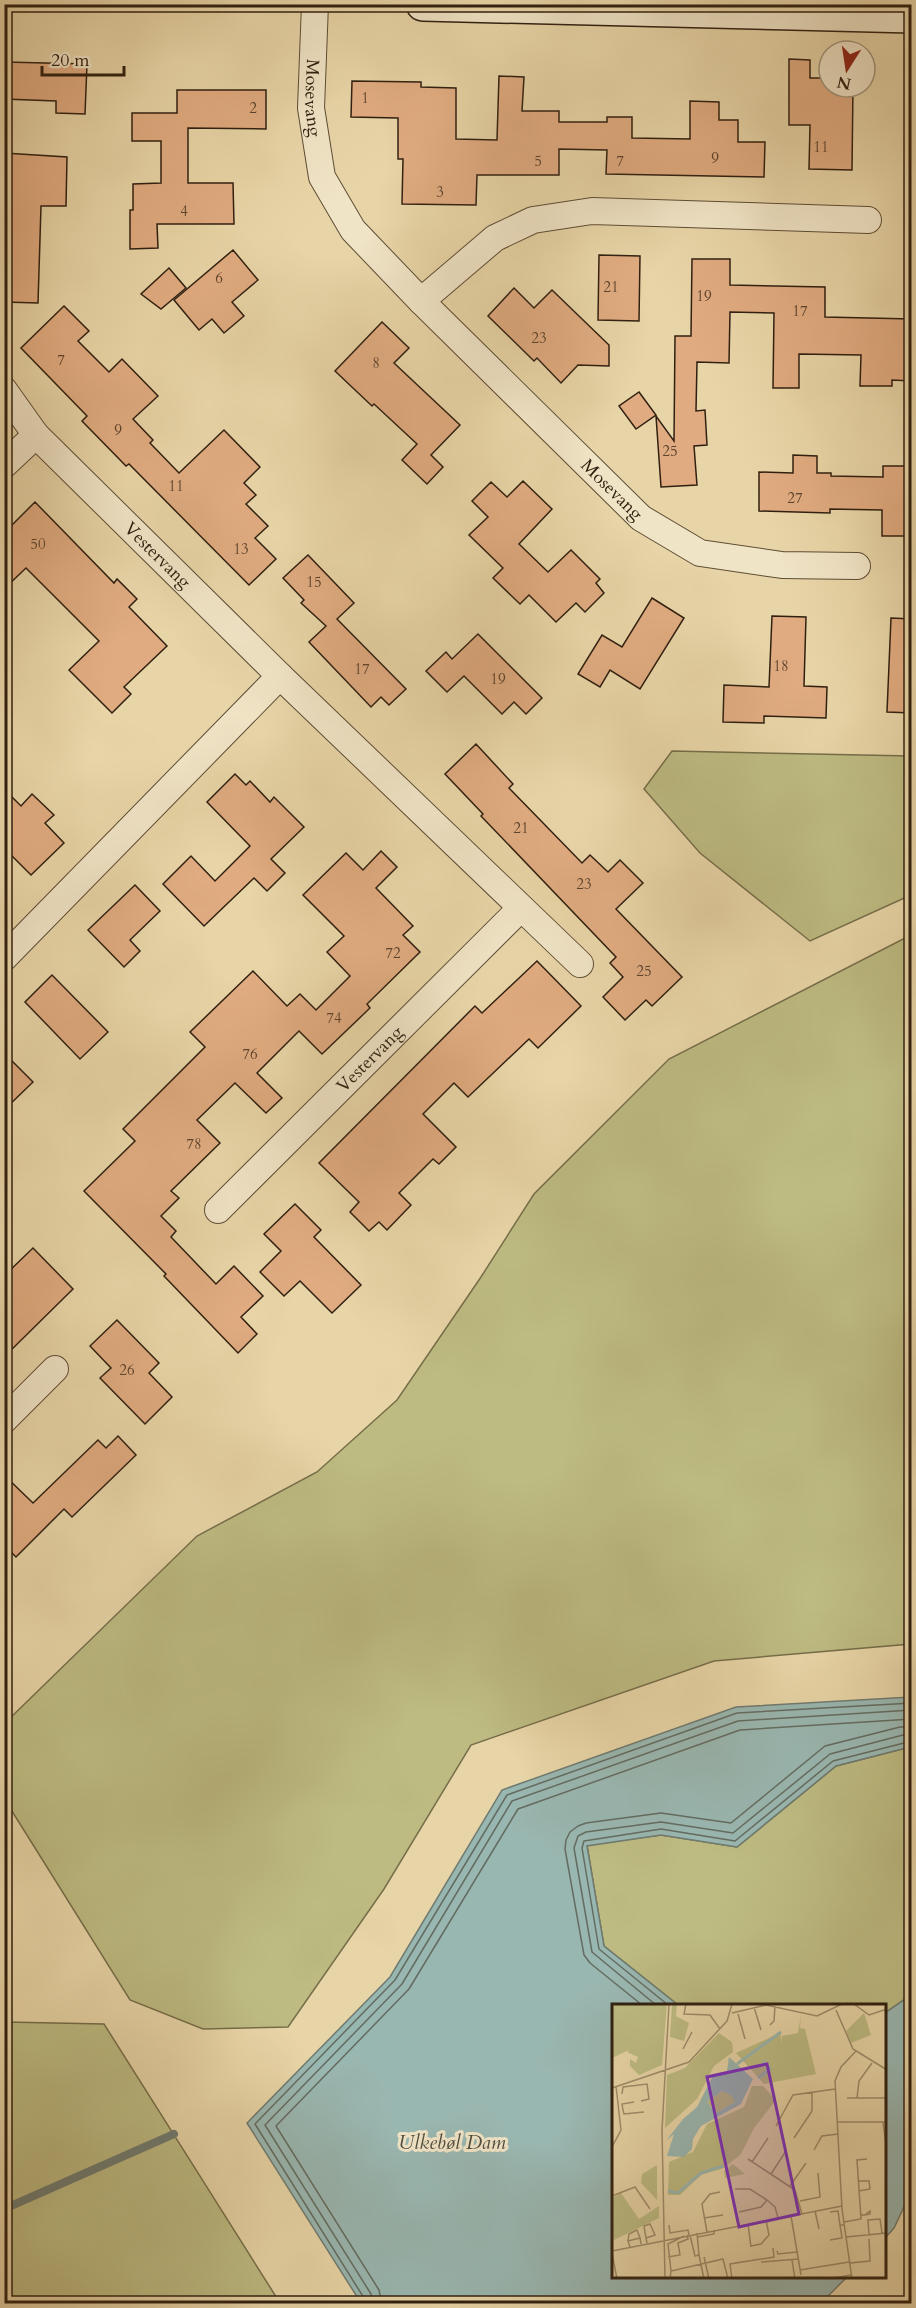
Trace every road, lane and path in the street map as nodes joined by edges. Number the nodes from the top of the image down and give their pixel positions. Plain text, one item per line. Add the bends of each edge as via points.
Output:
1 (315, 4) edge
2 (423, 4) edge
3 (912, 16) edge
4 (868, 220) dead end
5 (421, 300) junction
6 (4, 390) edge
7 (36, 435) junction
8 (4, 465) edge
9 (857, 566) dead end
10 (280, 676) junction
11 (521, 908) junction
12 (4, 958) edge
13 (580, 964) dead end
14 (218, 1210) dead end
15 (55, 1369) dead end
16 (4, 1420) edge

1 - 5 street, Mosevang via 311,108 322,177 353,230
2 - 3 street
4 - 5 street via 592,211 533,220 495,238
5 - 9 street, Mosevang via 641,518 700,553 782,565
6 - 7 street, Vestervang
7 - 8 street
7 - 10 street, Vestervang
10 - 11 street, Vestervang
10 - 12 street
11 - 13 street, Vestervang
11 - 14 street, Vestervang
15 - 16 street

